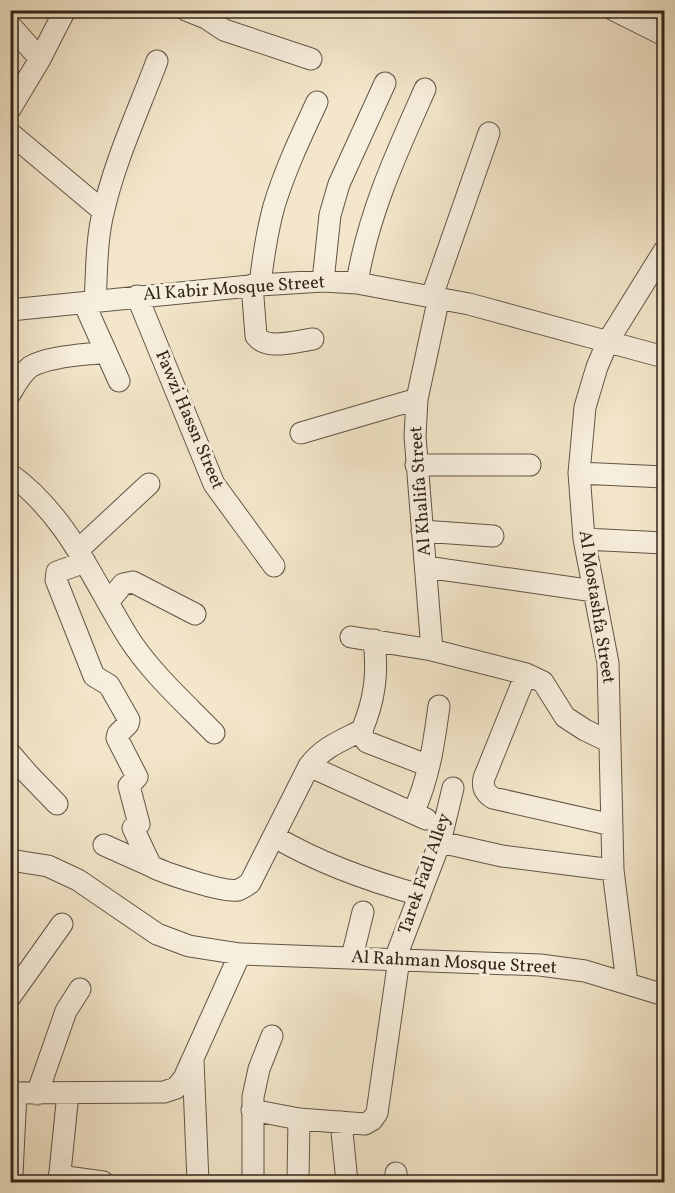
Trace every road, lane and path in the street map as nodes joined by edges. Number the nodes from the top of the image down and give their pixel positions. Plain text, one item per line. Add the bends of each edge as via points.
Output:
1 (65, 10) edge
2 (186, 10) edge
3 (614, 10) edge
4 (10, 25) edge
5 (664, 36) edge
6 (40, 59) junction
7 (311, 59) dead end
8 (157, 61) dead end
9 (385, 82) dead end
10 (425, 89) dead end
11 (12, 102) edge
12 (317, 102) dead end
13 (10, 133) edge
14 (489, 133) dead end
15 (103, 211) junction
16 (664, 251) edge
17 (323, 281) junction
18 (357, 283) junction
19 (256, 285) junction
20 (137, 297) junction
21 (436, 297) junction
22 (90, 302) junction
23 (10, 310) edge
24 (313, 339) dead end
25 (608, 341) junction
26 (106, 352) junction
27 (664, 357) edge
28 (119, 381) dead end
29 (10, 394) edge
30 (417, 399) junction
31 (301, 433) dead end
32 (416, 465) junction
33 (530, 465) dead end
34 (579, 473) junction
35 (10, 474) edge
36 (664, 477) edge
37 (149, 484) dead end
38 (422, 531) junction
39 (493, 536) dead end
40 (584, 539) junction
41 (664, 543) edge
42 (81, 556) junction
43 (274, 566) dead end
44 (426, 567) junction
45 (594, 591) junction
46 (109, 602) junction
47 (195, 614) dead end
48 (351, 637) dead end
49 (374, 640) junction
50 (432, 650) junction
51 (526, 674) junction
52 (439, 706) dead end
53 (362, 730) junction
54 (214, 733) dead end
55 (610, 742) junction
56 (10, 753) edge
57 (309, 766) junction
58 (429, 766) junction
59 (453, 788) dead end
60 (57, 804) dead end
61 (612, 825) junction
62 (275, 837) junction
63 (440, 842) junction
64 (104, 845) dead end
65 (10, 860) edge
66 (151, 866) junction
67 (614, 870) junction
68 (420, 895) junction
69 (363, 912) dead end
70 (62, 924) dead end
71 (240, 954) junction
72 (352, 957) junction
73 (397, 959) junction
74 (627, 983) junction
75 (80, 989) dead end
76 (13, 990) edge
77 (664, 995) edge
78 (272, 1036) dead end
79 (193, 1057) junction
80 (21, 1093) edge
81 (68, 1093) junction
82 (252, 1110) junction
83 (299, 1119) junction
84 (340, 1122) junction
85 (12, 1174) dead end
86 (59, 1179) edge
87 (103, 1182) edge
88 (198, 1182) edge
89 (253, 1182) edge
90 (298, 1182) edge
91 (347, 1182) edge

1 - 6 street
2 - 7 street via 224,30
3 - 5 street
4 - 6 street
6 - 11 street
8 - 15 street
9 - 17 street via 339,184 330,215
10 - 18 street via 383,184
12 - 19 street via 274,207
13 - 15 street
14 - 21 street, Al Khalifa Street
15 - 22 street
16 - 25 street, Al Mostashfa Street
17 - 18 street, Al Kabir Mosque Street
17 - 19 street, Al Kabir Mosque Street
18 - 21 street, Al Kabir Mosque Street
19 - 20 street, Al Kabir Mosque Street
19 - 24 street via 259,340 271,344
20 - 22 street, Al Kabir Mosque Street
20 - 43 street, Fawzi Hassn Street via 214,484
21 - 25 street, Al Kabir Mosque Street
21 - 30 street, Al Khalifa Street
22 - 23 street, Al Kabir Mosque Street
22 - 26 street
25 - 27 street, Al Kabir Mosque Street
25 - 34 street, Al Mostashfa Street via 585,407
26 - 28 street
26 - 29 street via 44,361 24,373
30 - 31 street
30 - 32 street, Al Khalifa Street
32 - 33 street
32 - 38 street, Al Khalifa Street
34 - 36 street
34 - 40 street, Al Mostashfa Street
35 - 42 street via 57,519
37 - 42 street
38 - 39 street
38 - 44 street, Al Khalifa Street
40 - 41 street
40 - 45 street, Al Mostashfa Street
42 - 46 street
42 - 66 street via 57,572 56,580 94,676 109,685 129,720 117,738 137,777 129,786 139,824 133,828
44 - 45 street
44 - 50 street, Al Khalifa Street
45 - 55 street, Al Mostashfa Street via 608,663
46 - 47 street via 123,584 133,582
46 - 54 street via 128,638 155,673
48 - 49 street
49 - 50 street
49 - 53 street via 376,686
50 - 51 street
51 - 55 street via 543,682 565,717
51 - 61 street via 484,778 486,794
52 - 58 street
53 - 57 street via 327,748
53 - 58 street via 367,742
55 - 61 street, Al Mostashfa Street
56 - 60 street
57 - 58 street via 419,816
57 - 62 street
59 - 63 street, Tarek Fadl Alley
61 - 67 street, Al Mostashfa Street
62 - 66 street via 250,883 238,890 194,881
62 - 68 street via 343,871
63 - 67 street via 502,856
63 - 68 street, Tarek Fadl Alley
64 - 66 street
65 - 71 street, Al Rahman Mosque Street via 48,866 78,880 169,940
67 - 74 street, Al Mostashfa Street
68 - 73 street, Tarek Fadl Alley
69 - 72 street
70 - 76 street
71 - 72 street, Al Rahman Mosque Street
71 - 79 street
72 - 73 street, Al Rahman Mosque Street
73 - 74 street, Al Rahman Mosque Street via 540,965 585,971
73 - 84 street, Tarek Fadl Alley via 377,1113 365,1124
74 - 77 street, Al Rahman Mosque Street
75 - 80 street
78 - 82 street via 259,1068
79 - 81 street via 176,1088 164,1092
79 - 88 street
80 - 81 street
80 - 85 street
81 - 86 street
82 - 83 street, Tarek Fadl Alley
82 - 89 street
83 - 84 street, Tarek Fadl Alley
83 - 90 street
84 - 91 street
86 - 87 street

